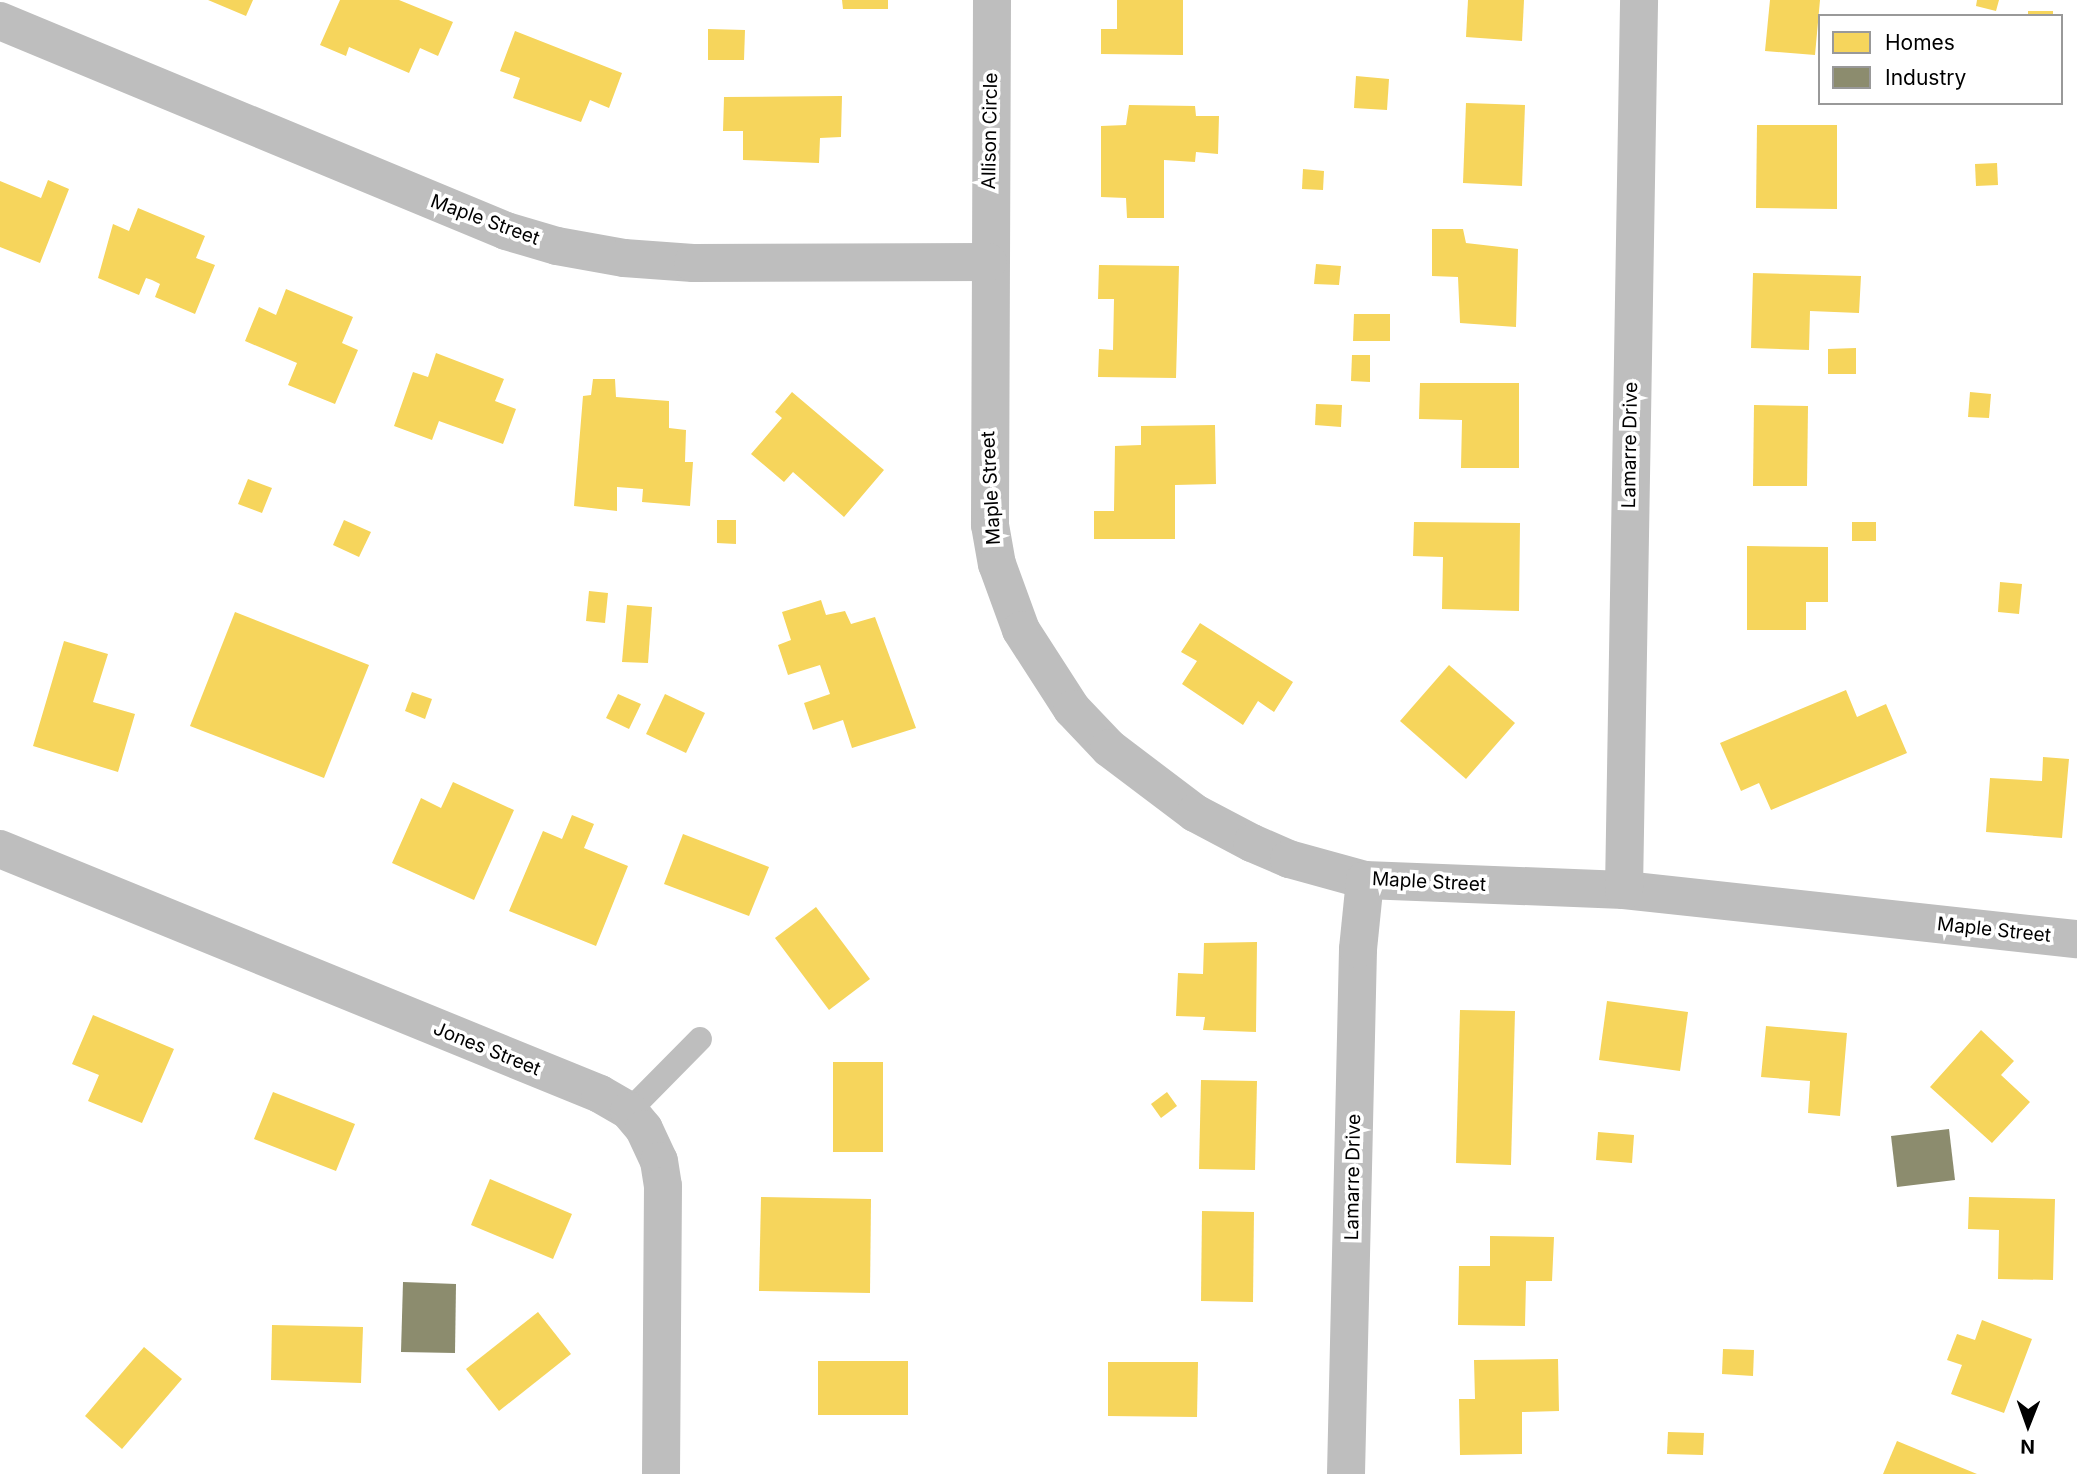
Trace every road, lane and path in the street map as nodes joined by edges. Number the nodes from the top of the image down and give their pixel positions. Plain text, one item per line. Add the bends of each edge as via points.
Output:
1 (992, 0) edge
2 (1639, 0) edge
3 (0, 21) edge
4 (988, 262) junction
5 (0, 849) edge
6 (1365, 880) junction
7 (1624, 890) junction
8 (2077, 939) edge
9 (700, 1039) dead end
10 (629, 1111) junction
11 (661, 1474) edge
12 (1346, 1474) edge

1 - 4 street, Allison Circle
2 - 7 street, Lamarre Drive
3 - 4 street, Maple Street via 506,231 557,246 624,258 693,263
4 - 6 street, Maple Street via 990,525 997,564 1021,631 1044,671 1109,748 1195,813 1289,859
5 - 10 street, Jones Street via 600,1094
6 - 7 street, Maple Street
6 - 12 street, Lamarre Drive via 1358,949
7 - 8 street, Maple Street
9 - 10 lane
10 - 11 street, Jones Street via 644,1129 659,1161 663,1186

